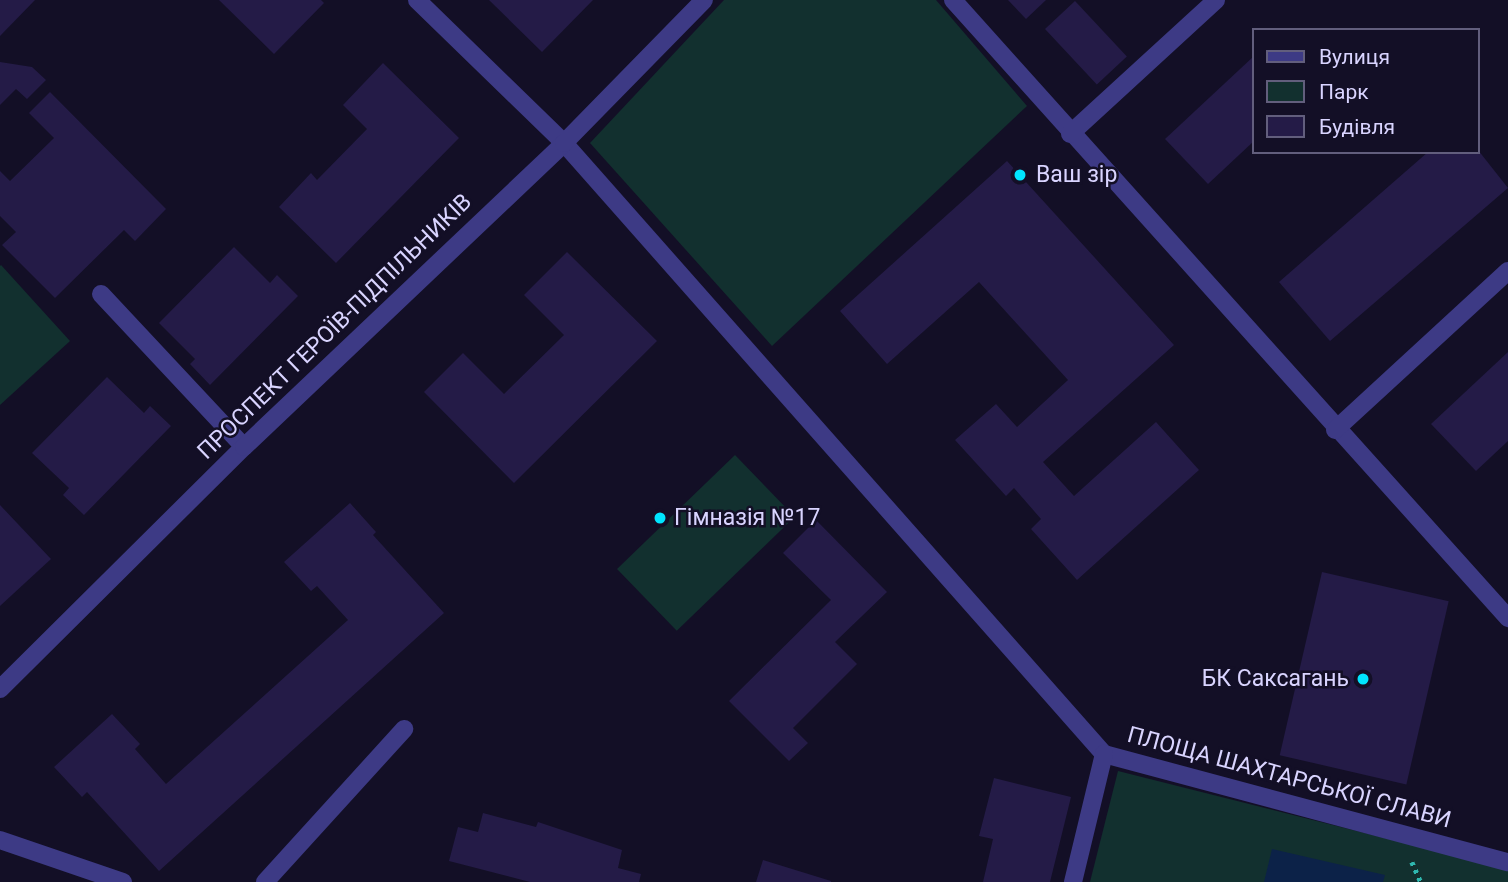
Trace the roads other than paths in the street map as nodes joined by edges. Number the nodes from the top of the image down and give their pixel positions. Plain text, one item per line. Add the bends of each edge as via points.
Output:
1 (417, 0) edge
2 (704, 0) edge
3 (953, 0) edge
4 (1216, 0) edge
5 (1069, 134) junction
6 (564, 143) junction
7 (1508, 271) edge
8 (102, 294) dead end
9 (1335, 430) junction
10 (244, 447) junction
11 (1508, 618) edge
12 (0, 689) edge
13 (404, 729) dead end
14 (1104, 754) junction
15 (0, 840) edge
16 (1508, 862) edge
17 (71, 863) junction
18 (65, 882) edge
19 (123, 882) edge
20 (265, 882) edge
21 (1073, 882) edge

1 - 6 street
2 - 6 street, ПРОСПЕКТ ГЕРОЇВ-ПІДПІЛЬНИКІВ
3 - 5 street
4 - 5 street
5 - 9 street
6 - 10 street, ПРОСПЕКТ ГЕРОЇВ-ПІДПІЛЬНИКІВ
6 - 14 street
7 - 9 street
8 - 10 street
9 - 11 street
10 - 12 street, ПРОСПЕКТ ГЕРОЇВ-ПІДПІЛЬНИКІВ
13 - 20 street
14 - 16 street, ПЛОЩА ШАХТАРСЬКОЇ СЛАВИ
14 - 21 street, ПЛОЩА ШАХТАРСЬКОЇ СЛАВИ
15 - 17 street
17 - 18 street
17 - 19 street

